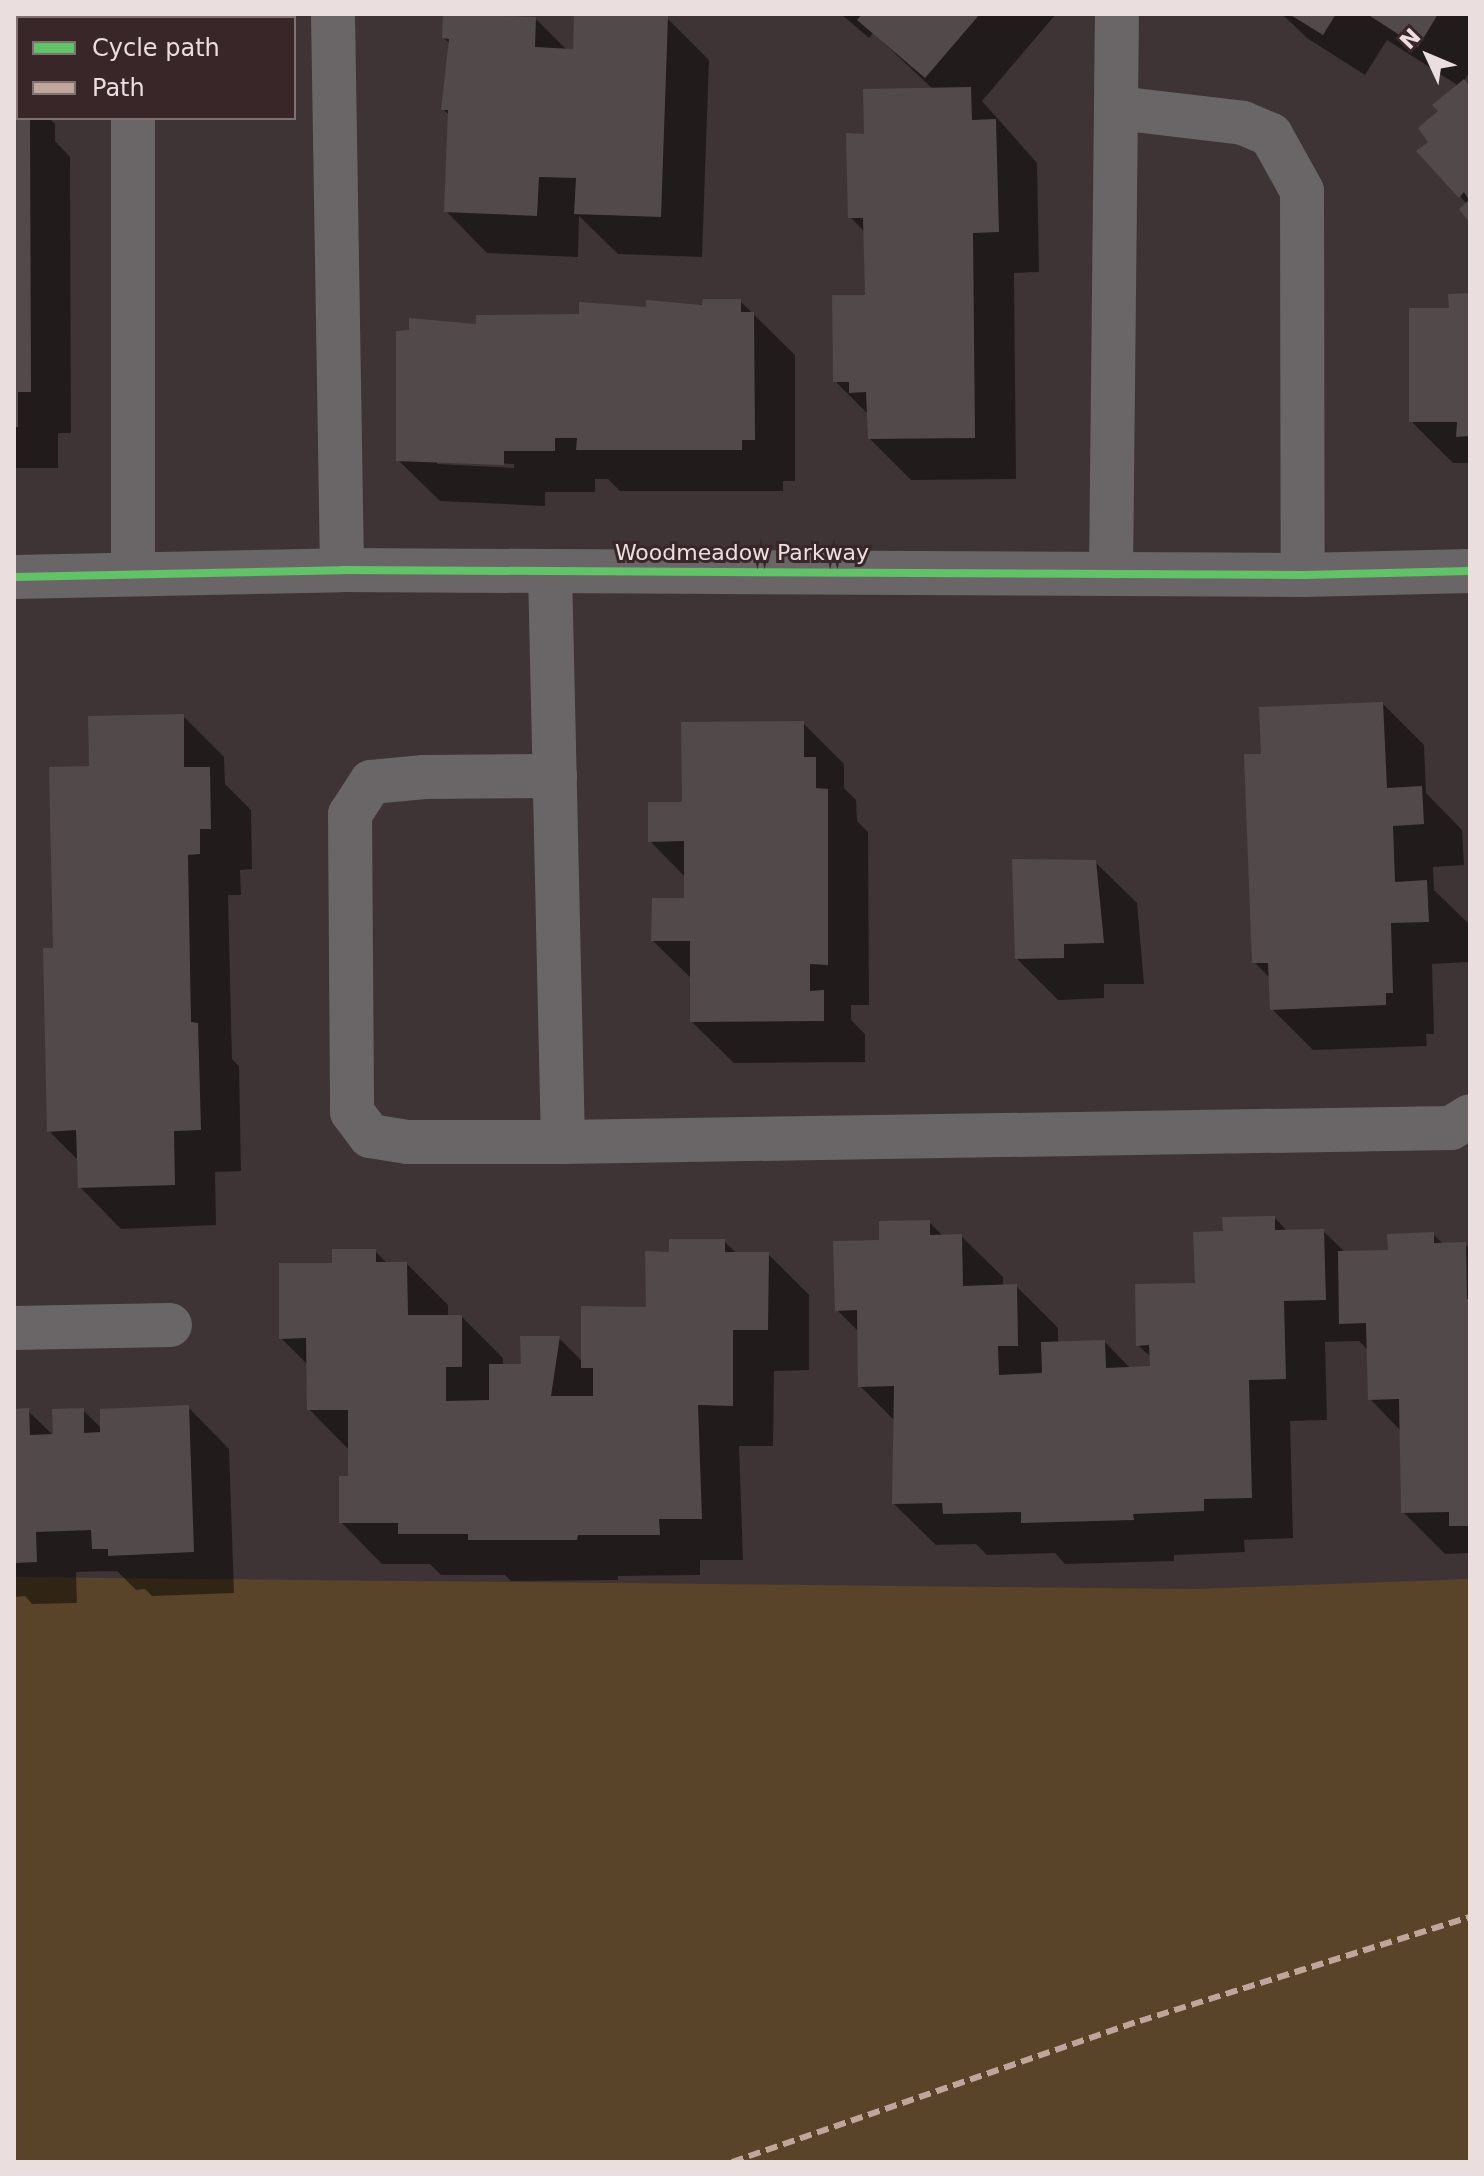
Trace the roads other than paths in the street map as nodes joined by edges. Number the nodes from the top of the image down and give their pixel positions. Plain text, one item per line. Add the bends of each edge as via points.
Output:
1 (333, 14) edge
2 (1117, 14) edge
3 (1118, 108) junction
4 (133, 120) edge
5 (342, 570) junction
6 (550, 571) junction
7 (1470, 571) edge
8 (1111, 573) junction
9 (133, 574) junction
10 (1303, 575) junction
11 (14, 577) edge
12 (555, 776) junction
13 (1470, 1116) edge
14 (563, 1142) junction
15 (170, 1325) dead end
16 (14, 1328) edge

1 - 5 street
2 - 3 street
3 - 8 street
3 - 10 street via 1243,123 1271,135 1302,191
4 - 9 street
5 - 6 street, Woodmeadow Parkway
5 - 9 street, Woodmeadow Parkway
6 - 8 street, Woodmeadow Parkway
6 - 12 street
7 - 10 street, Woodmeadow Parkway
8 - 10 street, Woodmeadow Parkway
9 - 11 street, Woodmeadow Parkway
12 - 14 street
12 - 14 street via 371,782 350,814 352,1112 370,1136 408,1142
13 - 14 street via 1451,1128
15 - 16 street

